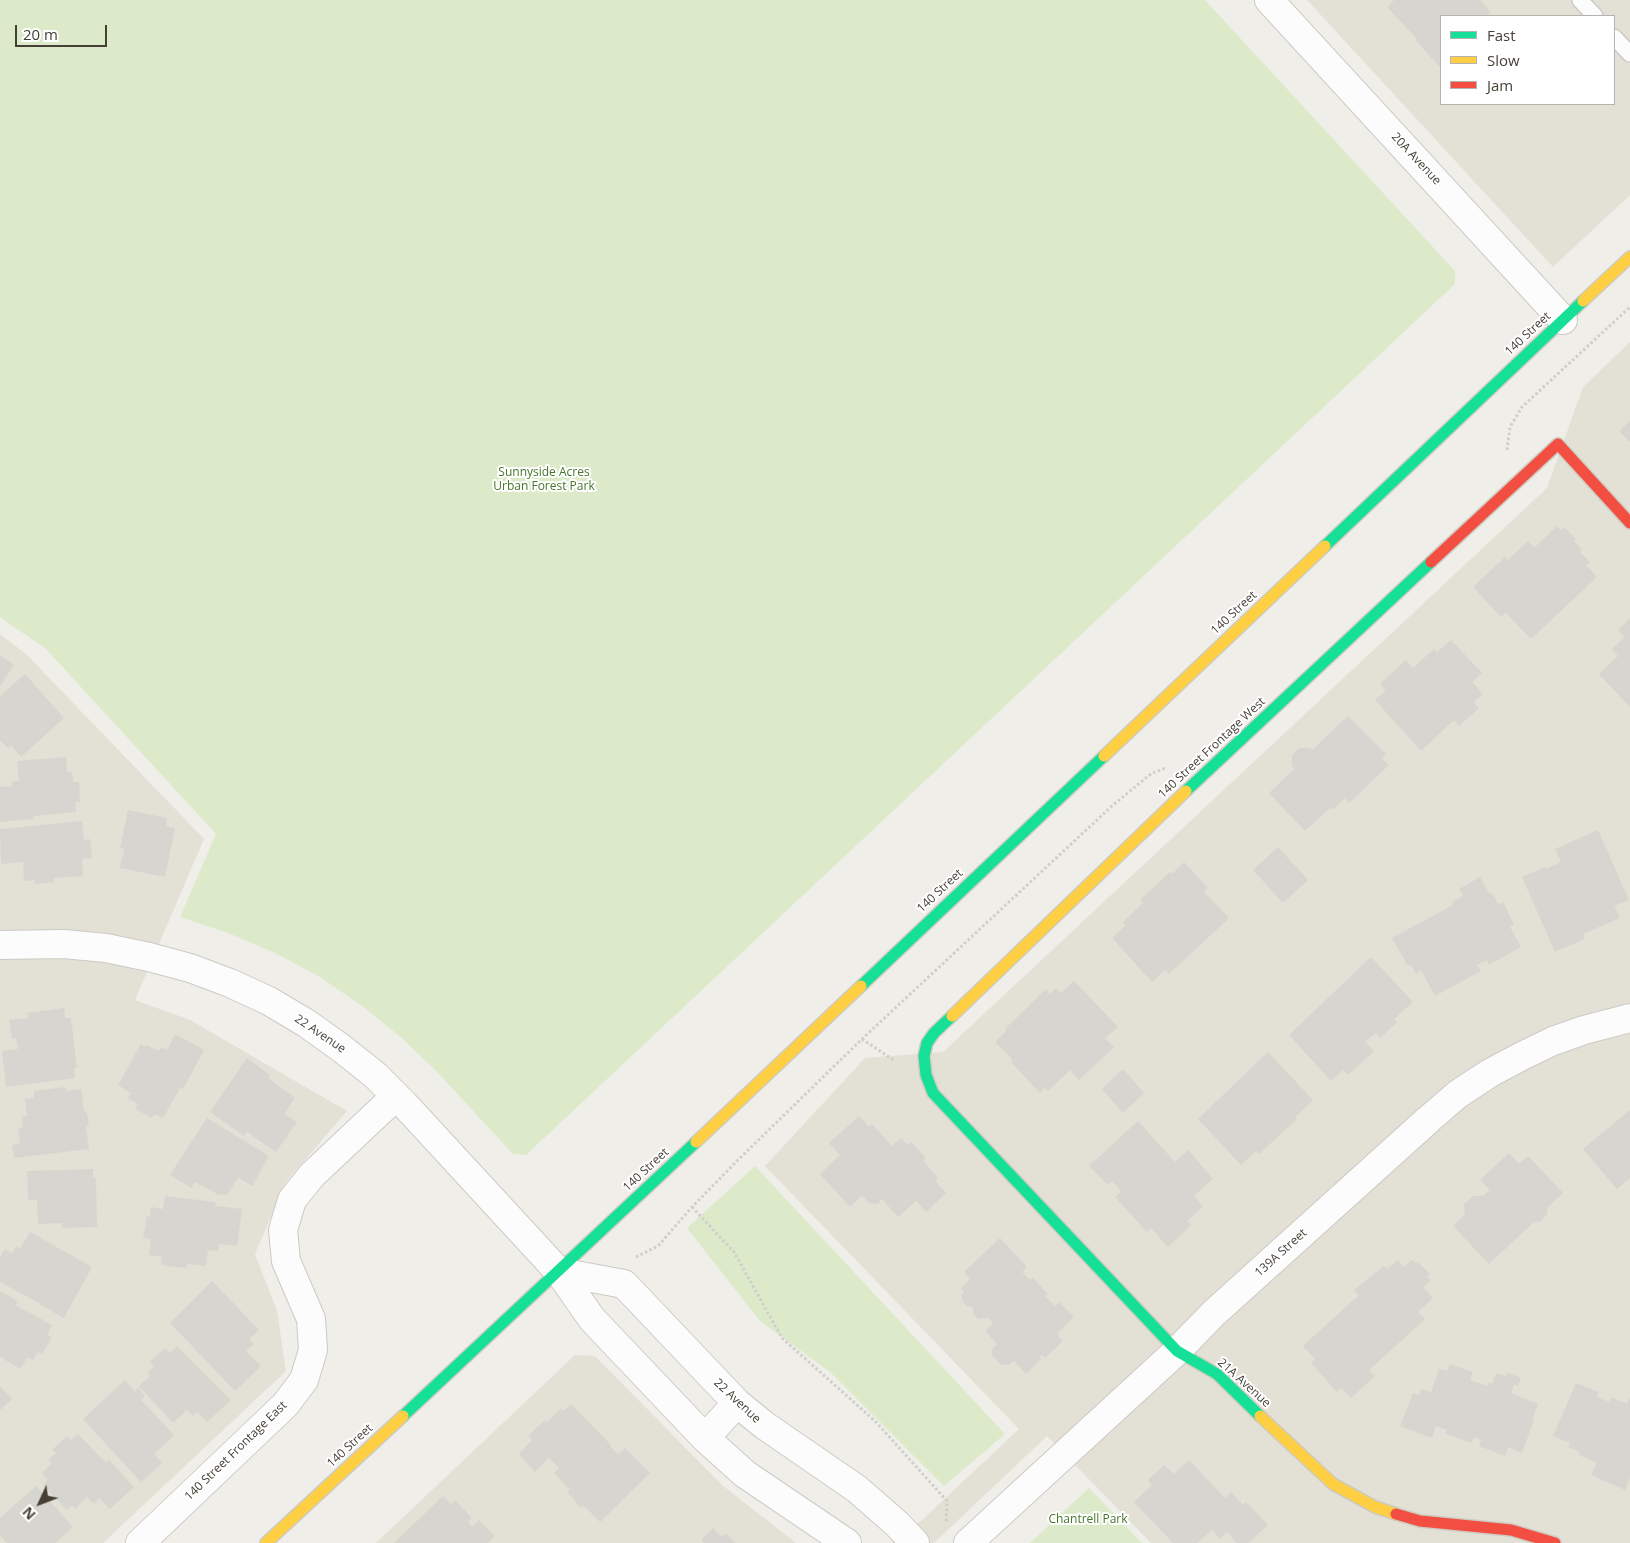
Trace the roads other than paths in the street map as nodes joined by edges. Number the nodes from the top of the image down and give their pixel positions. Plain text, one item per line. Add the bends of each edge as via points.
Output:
1 (1269, 0) edge
2 (1580, 0) edge
3 (1594, 15) edge
4 (1615, 37) edge
5 (1630, 54) edge
6 (1630, 256) edge
7 (1563, 320) junction
8 (1630, 523) edge
9 (0, 945) edge
10 (1630, 1018) edge
11 (933, 1093) joint
12 (396, 1096) junction
13 (559, 1272) junction
14 (1178, 1352) junction
15 (737, 1403) junction
16 (704, 1438) junction
17 (140, 1543) edge
18 (266, 1543) edge
19 (847, 1543) edge
20 (915, 1543) edge
21 (968, 1543) edge
22 (1555, 1543) edge

1 - 7 street, 20A Avenue
2 - 3 lane
4 - 5 lane
6 - 7 main road, 140 Street
7 - 13 main road, 140 Street
8 - 11 main road, 140 Street Frontage West via 1558,444 1209,769 934,1033 926,1043 924,1056 926,1075
9 - 12 street, 22 Avenue via 64,944 106,948 190,968 222,980 306,1023 348,1053
10 - 14 street, 139A Street via 1553,1041 1490,1073 1458,1094 1214,1313
11 - 14 main road, 21A Avenue
12 - 13 street, 22 Avenue
12 - 17 street, 140 Street Frontage East via 312,1174 292,1200 283,1230 286,1261 311,1319 313,1350 304,1380 285,1405
13 - 15 street, 22 Avenue via 624,1284
13 - 16 street, 22 Avenue via 592,1319
13 - 18 main road, 140 Street
14 - 21 street, 139A Street
14 - 22 main road, 21A Avenue via 1217,1374 1334,1484 1375,1507 1420,1522 1511,1530
15 - 16 street
15 - 20 street, 22 Avenue via 764,1426 857,1488
16 - 19 street, 22 Avenue via 745,1474

